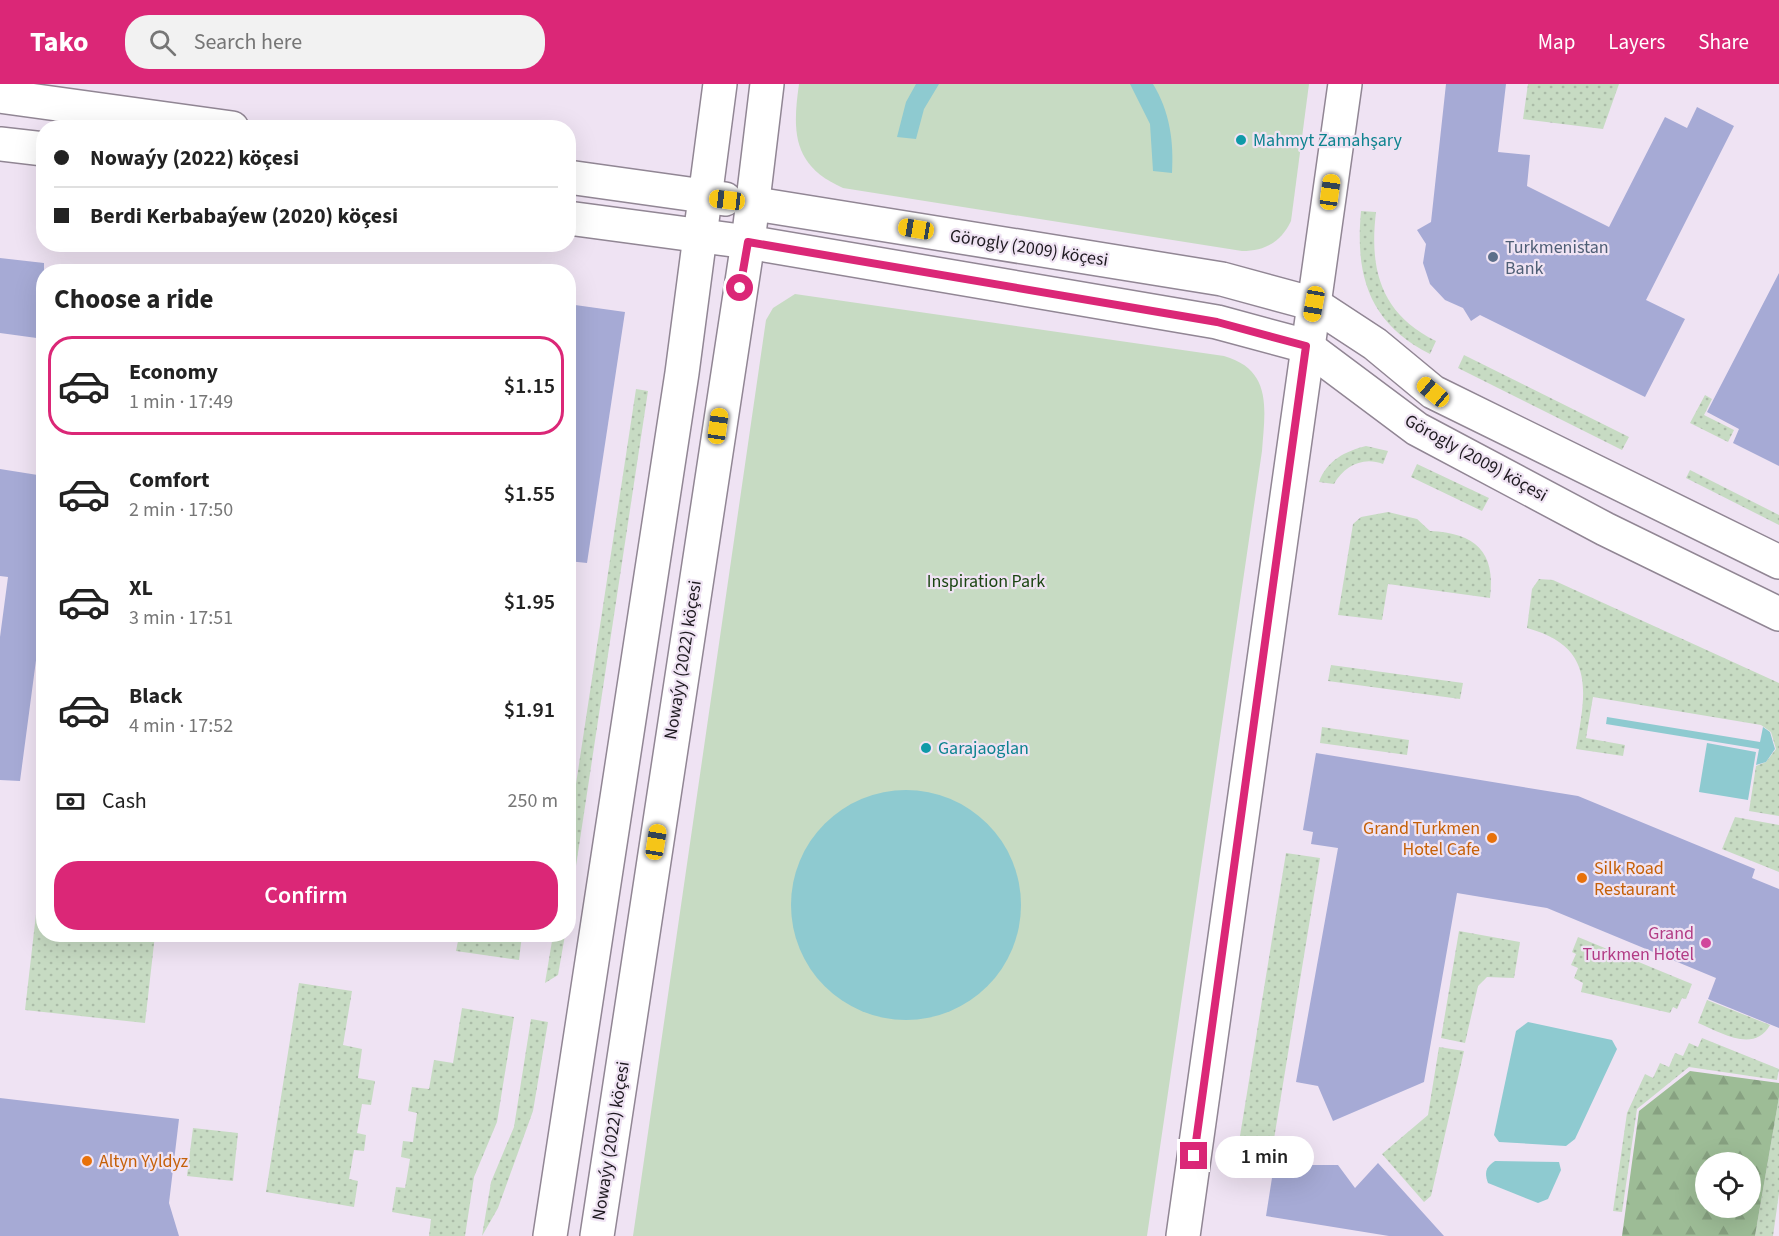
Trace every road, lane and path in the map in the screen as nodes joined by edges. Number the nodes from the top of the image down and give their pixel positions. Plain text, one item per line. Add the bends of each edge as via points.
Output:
1 (720, 84) edge
2 (767, 84) edge
3 (1345, 84) edge
4 (0, 96) edge
5 (174, 120) edge
6 (0, 144) edge
7 (36, 148) edge
8 (576, 178) edge
9 (704, 197) junction
10 (750, 203) junction
11 (576, 219) edge
12 (699, 234) junction
13 (748, 242) junction
14 (1314, 304) junction
15 (1306, 346) junction
16 (1779, 562) edge
17 (1779, 614) edge
18 (550, 1236) edge
19 (597, 1236) edge
20 (1183, 1236) edge

1 - 9 street
2 - 10 street, Nowaýy (2022) köçesi
3 - 14 street
4 - 5 street
6 - 7 street
8 - 9 street, Görogly (2009) köçesi
9 - 10 street, Görogly (2009) köçesi
9 - 12 street
10 - 13 street, Nowaýy (2022) köçesi
10 - 14 street, Görogly (2009) köçesi via 1222,279
11 - 12 street, Görogly (2009) köçesi
12 - 13 street, Görogly (2009) köçesi
12 - 18 street via 680,385
13 - 15 street, Görogly (2009) köçesi via 1217,322
13 - 19 street, Nowaýy (2022) köçesi
14 - 15 street
14 - 16 street, Görogly (2009) köçesi via 1375,345 1433,392
15 - 17 street, Görogly (2009) köçesi via 1417,429 1605,529
15 - 20 street

